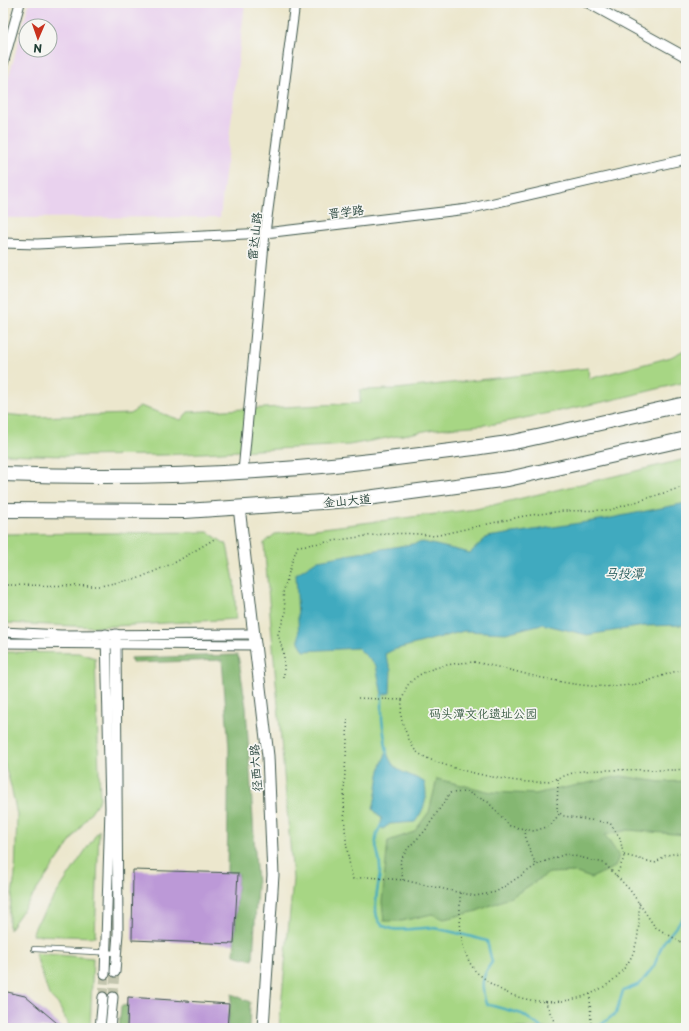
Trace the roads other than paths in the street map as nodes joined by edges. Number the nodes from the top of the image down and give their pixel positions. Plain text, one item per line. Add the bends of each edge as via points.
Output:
1 (20, 3) edge
2 (295, 3) edge
3 (588, 3) edge
4 (686, 57) edge
5 (3, 64) edge
6 (686, 159) edge
7 (265, 232) junction
8 (3, 243) edge
9 (686, 404) edge
10 (686, 439) edge
11 (243, 472) junction
12 (3, 474) edge
13 (239, 507) junction
14 (3, 510) edge
15 (3, 632) edge
16 (111, 634) junction
17 (255, 639) junction
18 (3, 643) edge
19 (112, 644) junction
20 (34, 949) dead end
21 (106, 953) junction
22 (116, 953) junction
23 (116, 972) tunnel mouth
24 (104, 974) tunnel mouth
25 (103, 997) tunnel mouth
26 (113, 997) tunnel mouth
27 (100, 1028) edge
28 (110, 1028) edge
29 (263, 1028) edge

1 - 5 street
2 - 7 street, 雷达山路
3 - 4 street
6 - 7 street, 晋学路 via 468,209
7 - 8 street, 晋学路 via 37,244
7 - 11 street, 雷达山路
9 - 11 main road via 512,442 372,462
10 - 13 main road, 金山大道 via 508,480 352,500
11 - 12 main road via 76,477
13 - 14 main road, 金山大道 via 186,511
13 - 17 street, 径西六路
15 - 16 street
16 - 17 street
16 - 19 street
17 - 19 street
17 - 29 street, 径西六路 via 268,756 273,875
18 - 19 street
19 - 21 street
19 - 22 street via 118,933
20 - 21 lane
21 - 22 lane
21 - 24 street
22 - 23 street
25 - 27 street
26 - 28 street

